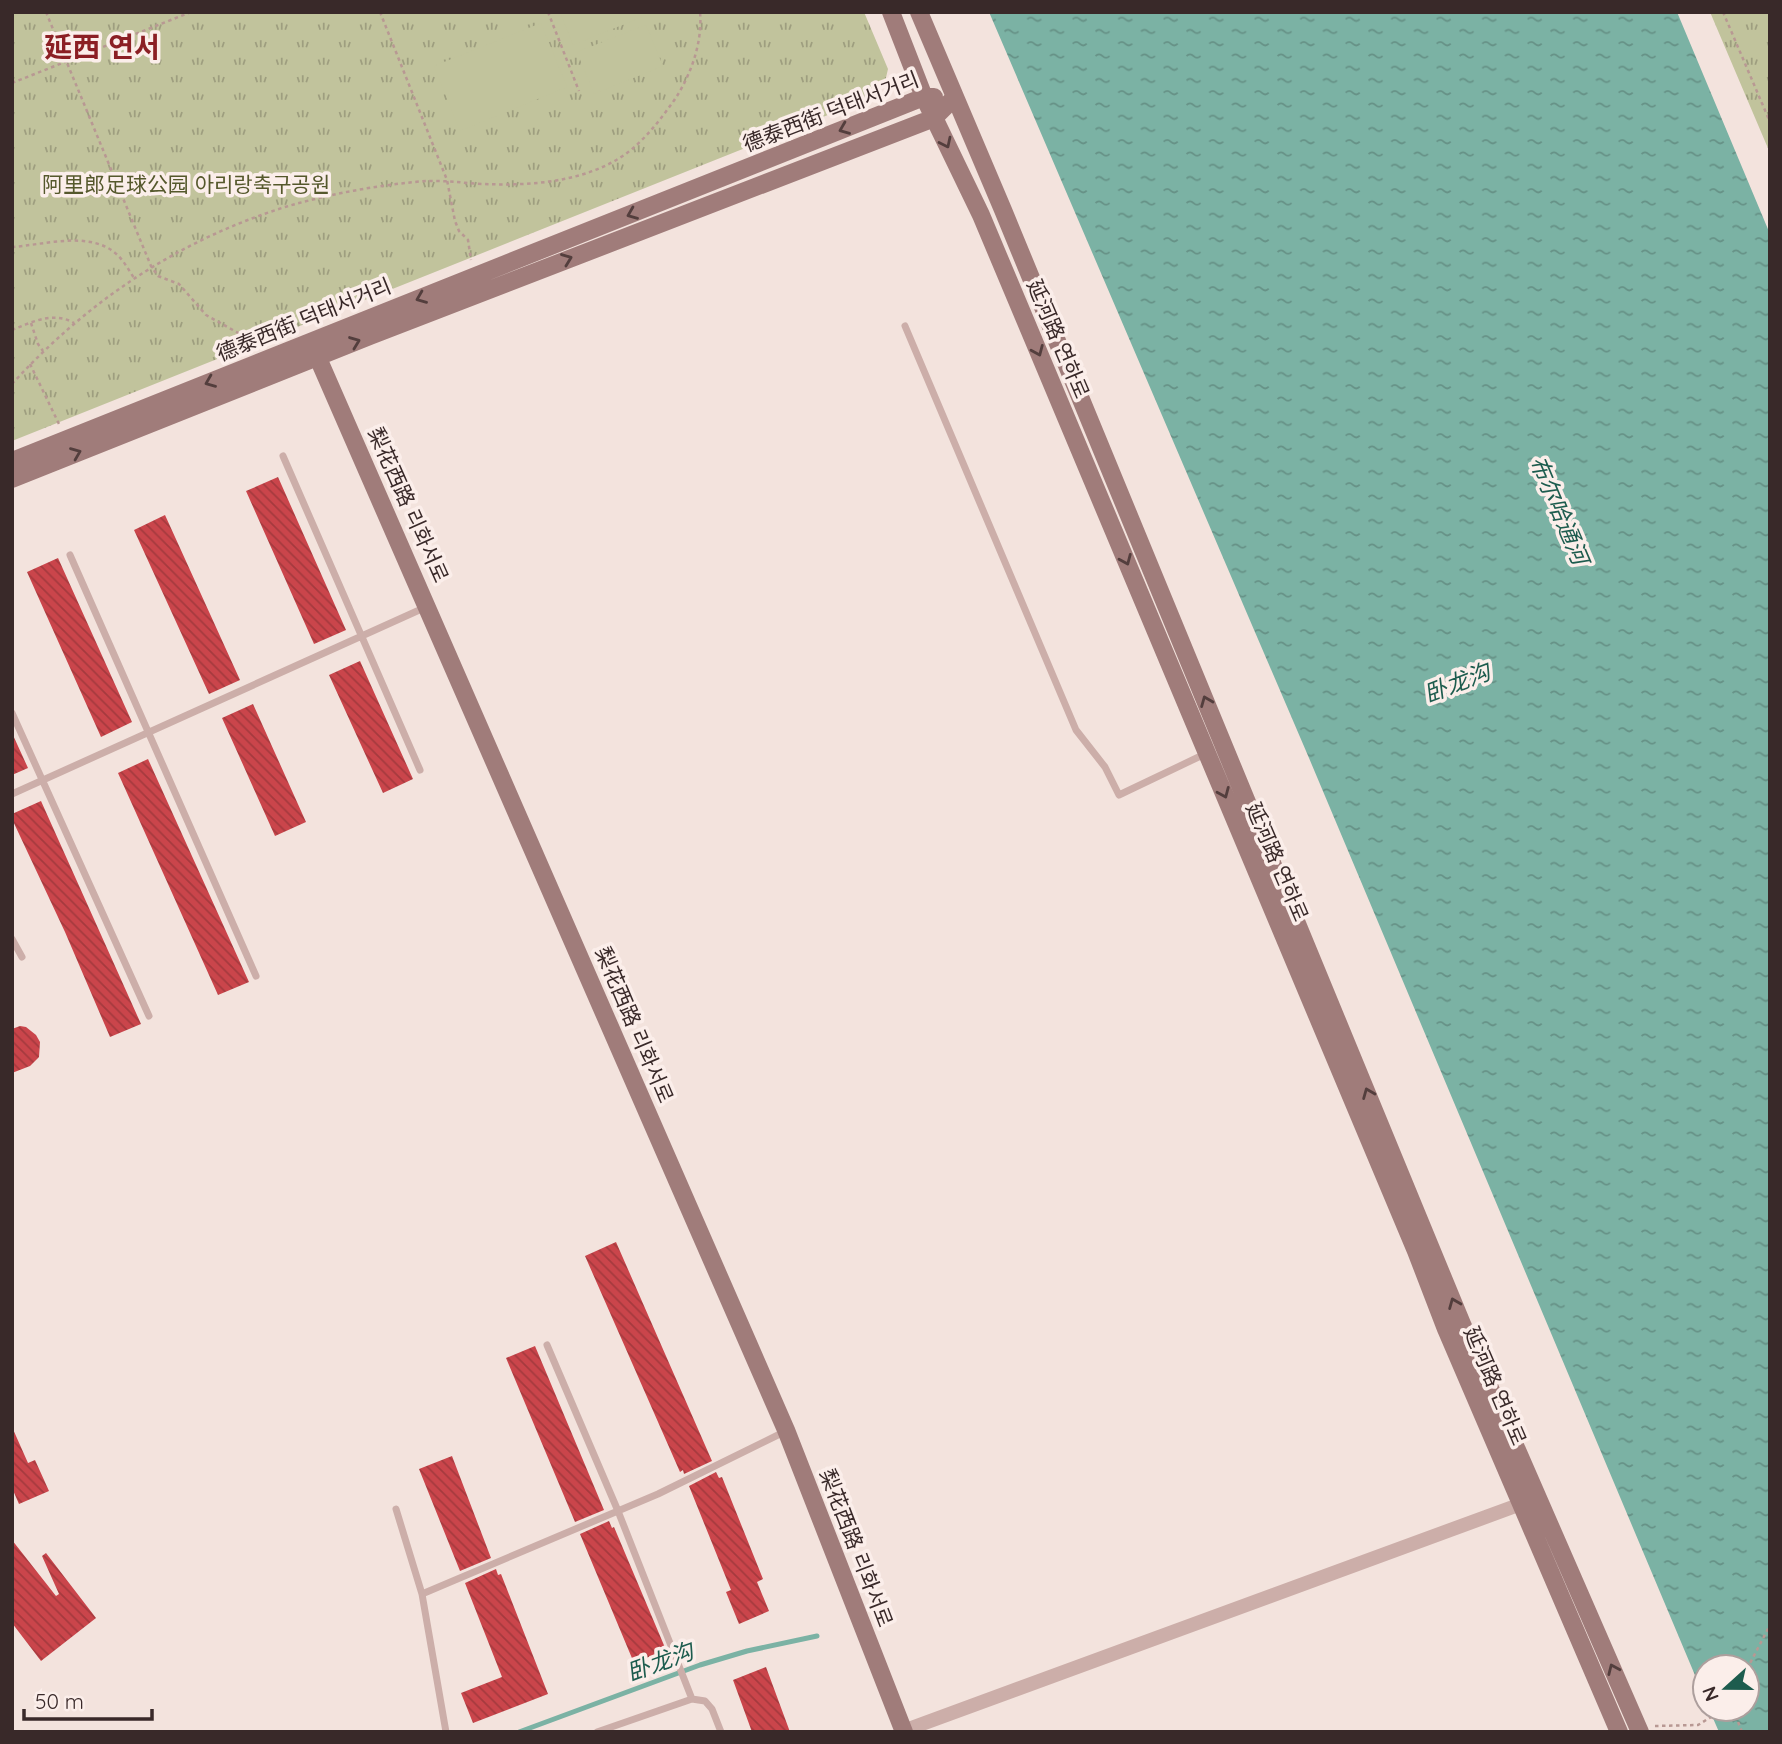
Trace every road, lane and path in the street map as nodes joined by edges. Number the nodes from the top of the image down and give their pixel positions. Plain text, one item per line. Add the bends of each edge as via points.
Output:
1 (46, 12) edge
2 (191, 12) edge
3 (380, 12) edge
4 (548, 12) edge
5 (699, 12) edge
6 (891, 12) edge
7 (919, 12) edge
8 (1723, 12) edge
9 (68, 61) junction
10 (12, 83) edge
11 (579, 91) dead end
12 (925, 97) junction
13 (955, 97) junction
14 (934, 118) junction
15 (1770, 122) edge
16 (447, 180) junction
17 (12, 247) edge
18 (471, 263) dead end
19 (151, 266) junction
20 (134, 278) junction
21 (31, 323) junction
22 (74, 323) junction
23 (905, 326) dead end
24 (12, 330) edge
25 (263, 347) dead end
26 (314, 349) junction
27 (43, 351) junction
28 (30, 364) junction
29 (12, 384) edge
30 (60, 427) dead end
31 (283, 456) dead end
32 (12, 461) edge
33 (12, 478) edge
34 (70, 555) dead end
35 (428, 606) junction
36 (362, 636) junction
37 (12, 713) edge
38 (148, 733) junction
39 (1207, 753) junction
40 (420, 770) dead end
41 (43, 781) junction
42 (12, 794) edge
43 (12, 939) edge
44 (22, 957) dead end
45 (256, 976) dead end
46 (149, 1016) dead end
47 (547, 1345) dead end
48 (786, 1430) junction
49 (1521, 1504) junction
50 (396, 1509) dead end
51 (618, 1511) junction
52 (422, 1594) junction
53 (1770, 1625) edge
54 (1755, 1653) edge
55 (692, 1699) junction
56 (1701, 1723) edge
57 (1648, 1729) edge
58 (904, 1731) edge
59 (446, 1732) edge
60 (597, 1732) edge
61 (721, 1732) edge
62 (1619, 1732) edge

1 - 9 path
2 - 9 path
3 - 16 path
4 - 11 path
5 - 16 path via 697,46 679,95 625,154 549,182
6 - 12 main road, 延河路 연하로
7 - 13 main road, 延河路 연하로
8 - 15 path
9 - 10 path
9 - 19 path
12 - 13 main road, 德泰西街 덕태서거리
12 - 14 main road, 延河路 연하로
12 -> 26 main road, 德泰西街 덕태서거리
13 - 14 main road, 德泰西街 덕태서거리
57 -> 13 main road, 延河路 연하로 via 1462,1324
26 -> 14 main road, 德泰西街 덕태서거리
14 -> 39 main road, 延河路 연하로 via 981,215
16 - 18 path via 455,222 468,240
16 - 19 path via 390,185 288,206
17 - 20 path via 94,244 116,254
19 - 20 path
19 - 25 path via 158,276 179,284 206,315
20 - 22 path
21 - 22 path via 59,317
21 - 24 path
21 - 27 path
22 - 27 path
23 - 39 lane via 1076,730 1105,767 1119,795
26 -> 32 main road, 德泰西街 덕태서거리
33 -> 26 main road, 德泰西街 덕태서거리
26 - 35 main road, 梨花西路 리화서로
27 - 28 path
28 - 29 path
28 - 30 path
31 - 36 lane
34 - 38 lane
35 - 36 lane
35 - 48 main road, 梨花西路 리화서로
36 - 38 lane
36 - 40 lane
37 - 41 lane
38 - 41 lane
38 - 45 lane
39 -> 49 main road, 延河路 연하로
41 - 42 lane
41 - 46 lane
43 - 44 lane
47 - 51 lane
48 - 51 lane
48 - 58 main road, 梨花西路 리화서로
49 - 58 street
49 - 62 main road, 延河路 연하로
50 - 52 lane
51 - 52 lane
51 - 55 lane
52 - 59 lane
53 - 54 path
55 - 60 lane
55 - 61 lane via 705,1701
56 - 57 path

